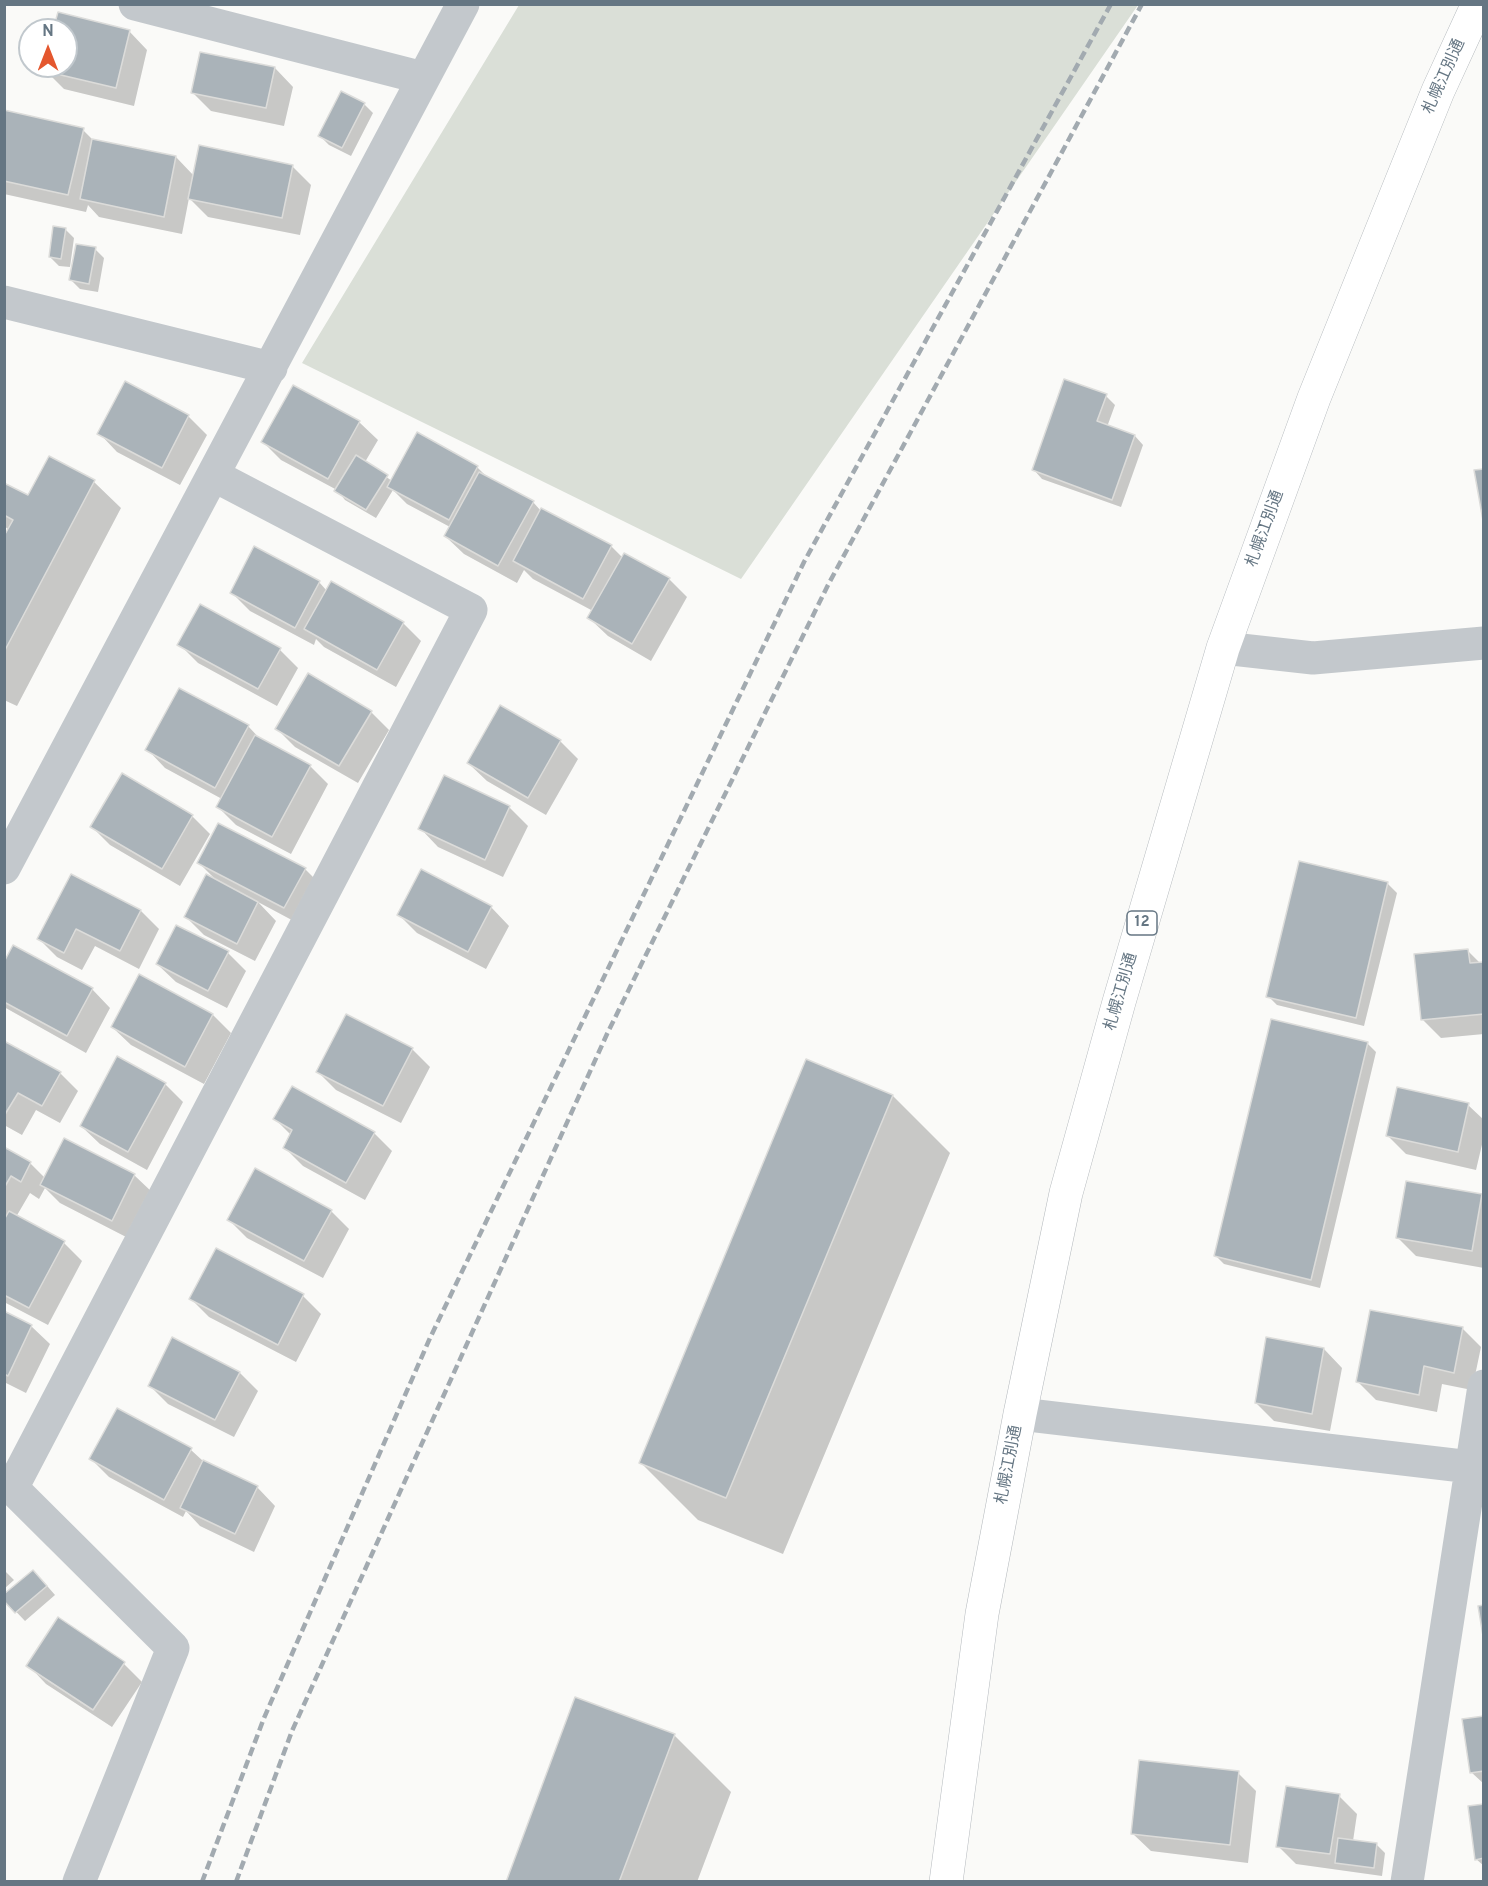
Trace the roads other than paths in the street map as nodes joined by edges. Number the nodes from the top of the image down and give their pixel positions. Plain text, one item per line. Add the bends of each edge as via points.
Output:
1 (135, 4) edge
2 (463, 4) edge
3 (1478, 4) edge
4 (423, 78) junction
5 (4, 302) edge
6 (271, 368) junction
7 (215, 476) junction
8 (1484, 643) edge
9 (1222, 648) junction
10 (4, 868) edge
11 (1484, 1386) edge
12 (1020, 1414) junction
13 (1477, 1466) edge
14 (8, 1484) edge
15 (79, 1881) edge
16 (946, 1881) edge
17 (1407, 1881) edge

1 - 4 street
2 - 4 street
3 - 9 highway, 札幌江別通 / 12 via 1438,91 1314,398
4 - 6 street
5 - 6 street
6 - 7 street
7 - 10 street
7 - 14 street via 471,610
8 - 9 street via 1313,658
9 - 12 highway, 札幌江別通 / 12 via 1066,1193
11 - 13 street
12 - 13 street
12 - 16 highway, 札幌江別通 / 12 via 982,1614
13 - 17 street
14 - 15 street via 173,1648

